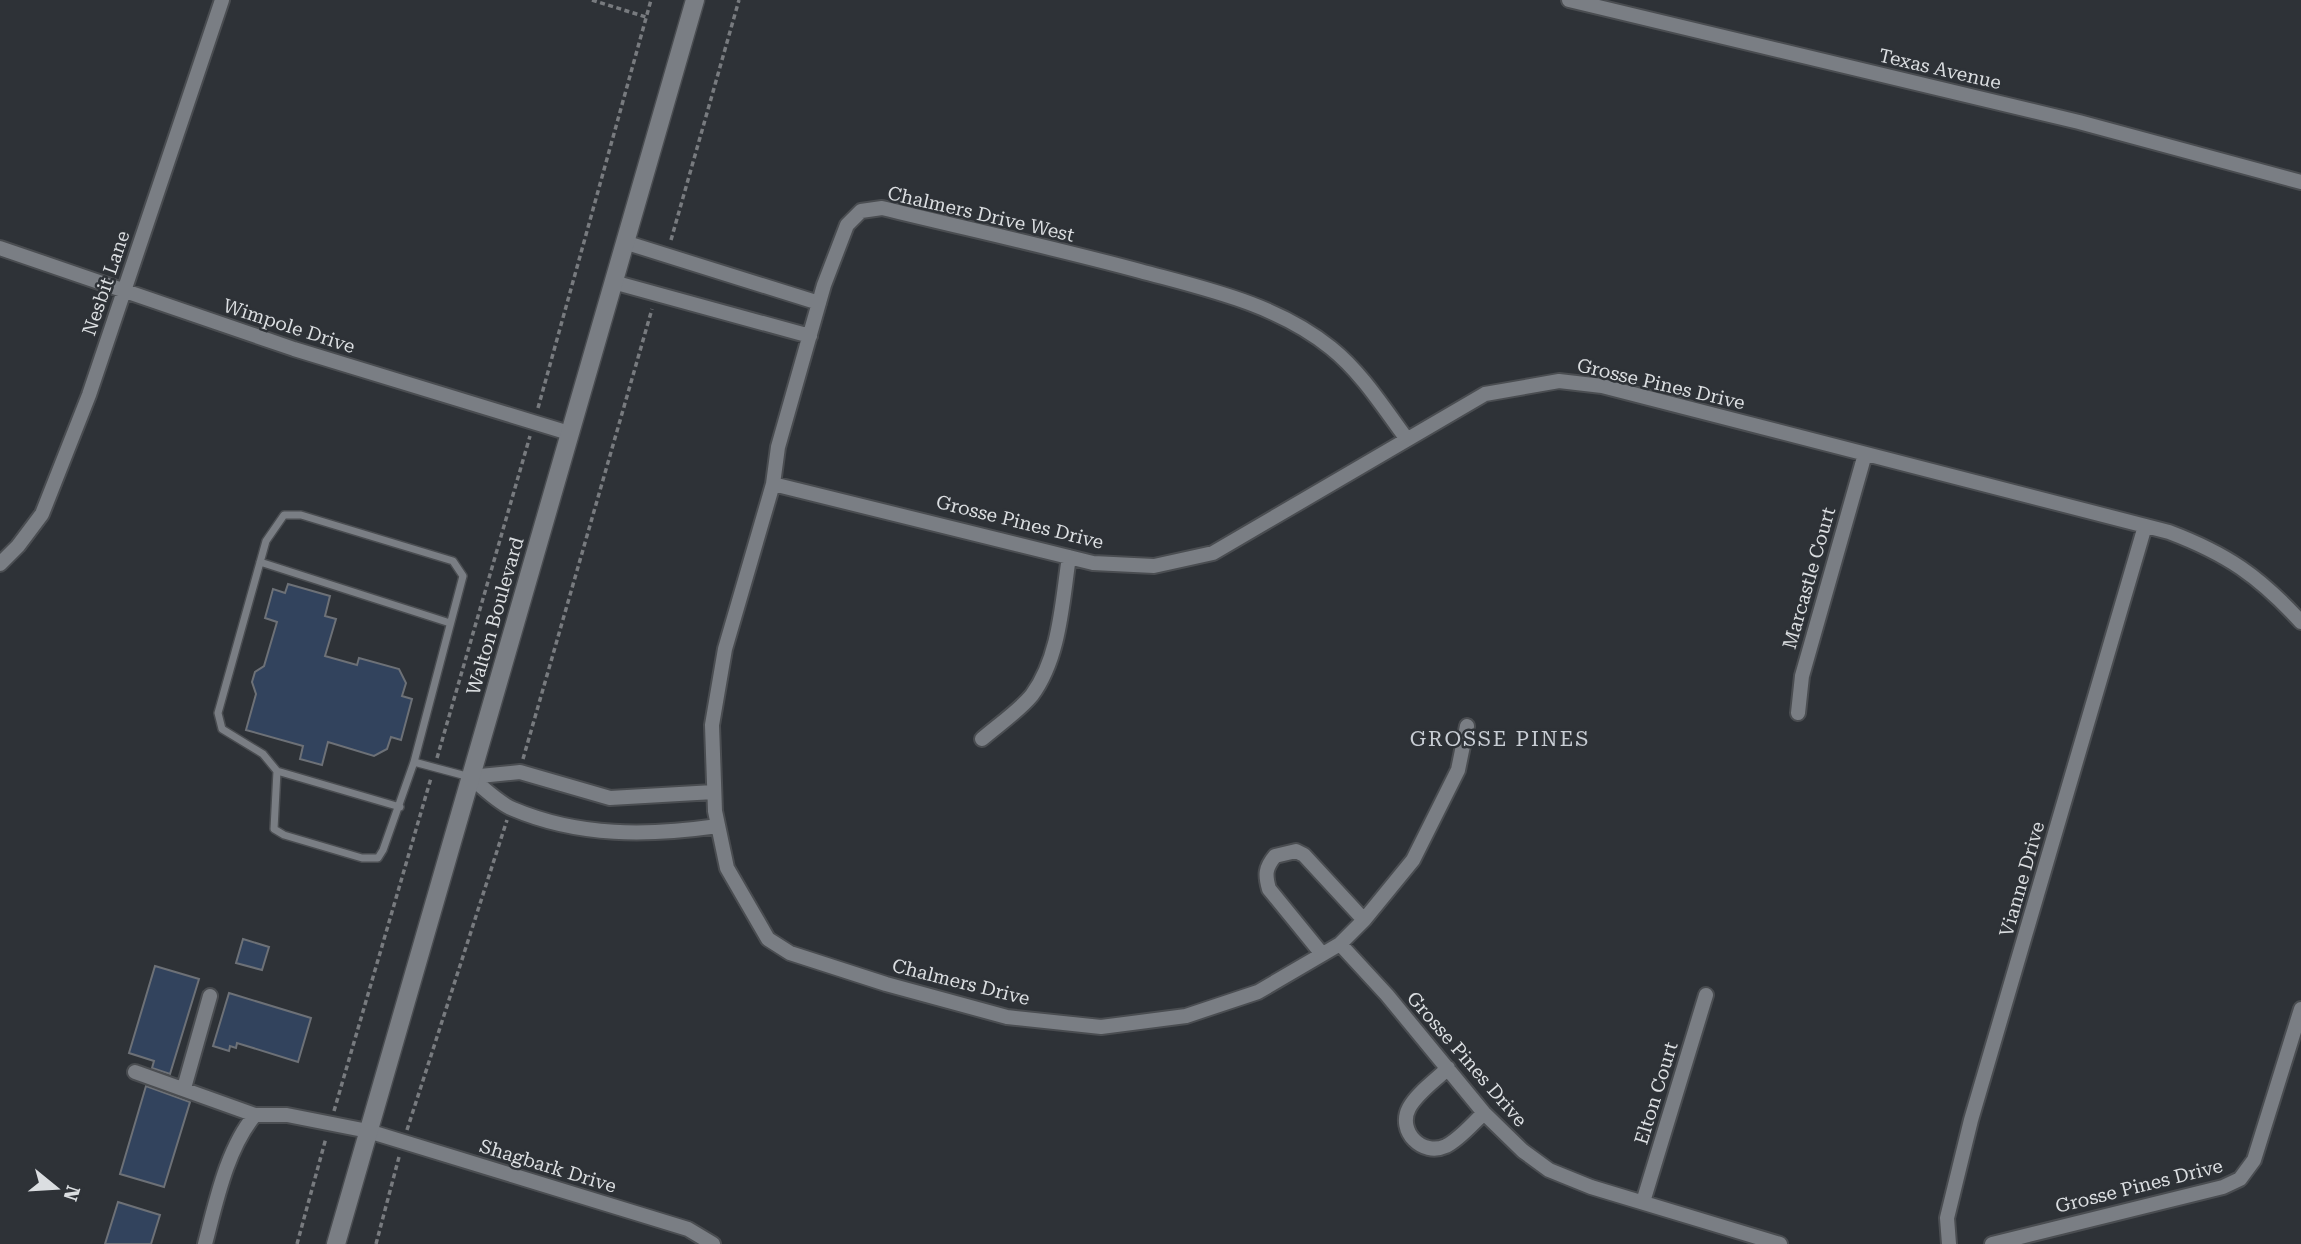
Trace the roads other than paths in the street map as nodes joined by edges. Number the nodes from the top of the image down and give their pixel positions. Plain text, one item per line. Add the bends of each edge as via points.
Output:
1 (222, 0) edge
2 (695, 0) edge
3 (1569, 0) edge
4 (2301, 182) edge
5 (624, 242) junction
6 (0, 248) edge
7 (613, 282) junction
8 (123, 292) junction
9 (819, 303) junction
10 (810, 336) junction
11 (569, 433) junction
12 (1406, 438) junction
13 (1865, 454) junction
14 (773, 484) junction
15 (2144, 526) junction
16 (1069, 557) junction
17 (260, 562) junction
18 (0, 564) edge
19 (2301, 622) edge
20 (450, 623) junction
21 (1798, 713) dead end
22 (1467, 726) dead end
23 (982, 738) dead end
24 (414, 762) junction
25 (277, 771) junction
26 (470, 777) junction
27 (714, 792) junction
28 (400, 807) junction
29 (717, 819) junction
30 (1364, 920) junction
31 (1340, 944) junction
32 (1322, 954) junction
33 (210, 996) dead end
34 (1706, 996) dead end
35 (2301, 1009) edge
36 (1448, 1069) junction
37 (135, 1072) dead end
38 (184, 1088) junction
39 (1484, 1113) junction
40 (255, 1115) junction
41 (369, 1131) junction
42 (1643, 1202) junction
43 (205, 1244) edge
44 (336, 1244) edge
45 (713, 1244) edge
46 (1780, 1244) edge
47 (1949, 1244) edge
48 (1992, 1244) edge

1 - 8 street, Nesbit Lane
2 - 5 main road, Walton Boulevard
3 - 4 street, Texas Avenue via 2079,122
5 - 7 main road, Walton Boulevard
5 - 9 street
6 - 8 street, Wimpole Drive
7 - 10 street
7 - 11 main road, Walton Boulevard
8 - 11 street, Wimpole Drive
8 - 18 street, Nesbit Lane via 42,514
9 - 10 street, Chalmers Drive West
9 - 12 street, Chalmers Drive West via 847,225 861,211 882,208 1223,293 1283,318 1331,348 1362,379
10 - 14 street, Chalmers Drive West via 778,447
11 - 26 main road, Walton Boulevard
12 - 13 street, Grosse Pines Drive via 1485,394 1559,381 1602,386
12 - 16 street, Grosse Pines Drive via 1213,553 1154,566
13 - 15 street, Grosse Pines Drive
13 - 21 street, Marcastle Court via 1802,676
14 - 16 street, Grosse Pines Drive
14 - 27 street, Chalmers Drive West via 725,649 712,726
15 - 19 street, Grosse Pines Drive via 2213,548 2243,567
15 - 47 street, Vianne Drive via 1970,1120 1947,1218
16 - 23 street via 1056,637 1044,674 1031,696
17 - 20 lane
17 - 20 lane via 266,541 284,515 453,561 463,576
17 - 25 lane via 218,713 222,729 263,754
20 - 24 lane
22 - 30 street, Chalmers Drive via 1458,770 1413,860
24 - 26 lane
24 - 28 lane
25 - 28 lane
25 - 28 lane via 274,829 362,858 377,858 383,850
26 - 27 street via 520,772 610,798
26 - 29 street via 511,809 583,829 626,835
26 - 41 main road, Walton Boulevard
27 - 29 street, Chalmers Drive West
29 - 32 street, Chalmers Drive via 727,868 768,939 790,953 1007,1017 1101,1027 1186,1016 1258,992
30 - 31 street, Chalmers Drive
30 - 32 street via 1304,855 1296,851 1275,856 1265,876 1269,889
31 - 32 street, Chalmers Drive
31 - 36 street, Grosse Pines Drive
33 - 38 street
34 - 42 street, Elton Court
35 - 48 street, Grosse Pines Drive via 2255,1160 2240,1179
36 - 39 street, Grosse Pines Drive
36 - 39 street via 1411,1105 1405,1119 1408,1134 1420,1145 1434,1149 1448,1145
37 - 38 street, Shagbark Drive
38 - 40 street, Shagbark Drive
39 - 42 street, Grosse Pines Drive via 1523,1152 1549,1170
40 - 41 street, Shagbark Drive via 287,1115
40 - 43 street via 232,1156
41 - 44 main road, Walton Boulevard
41 - 45 street, Shagbark Drive via 688,1229
42 - 46 street, Grosse Pines Drive

